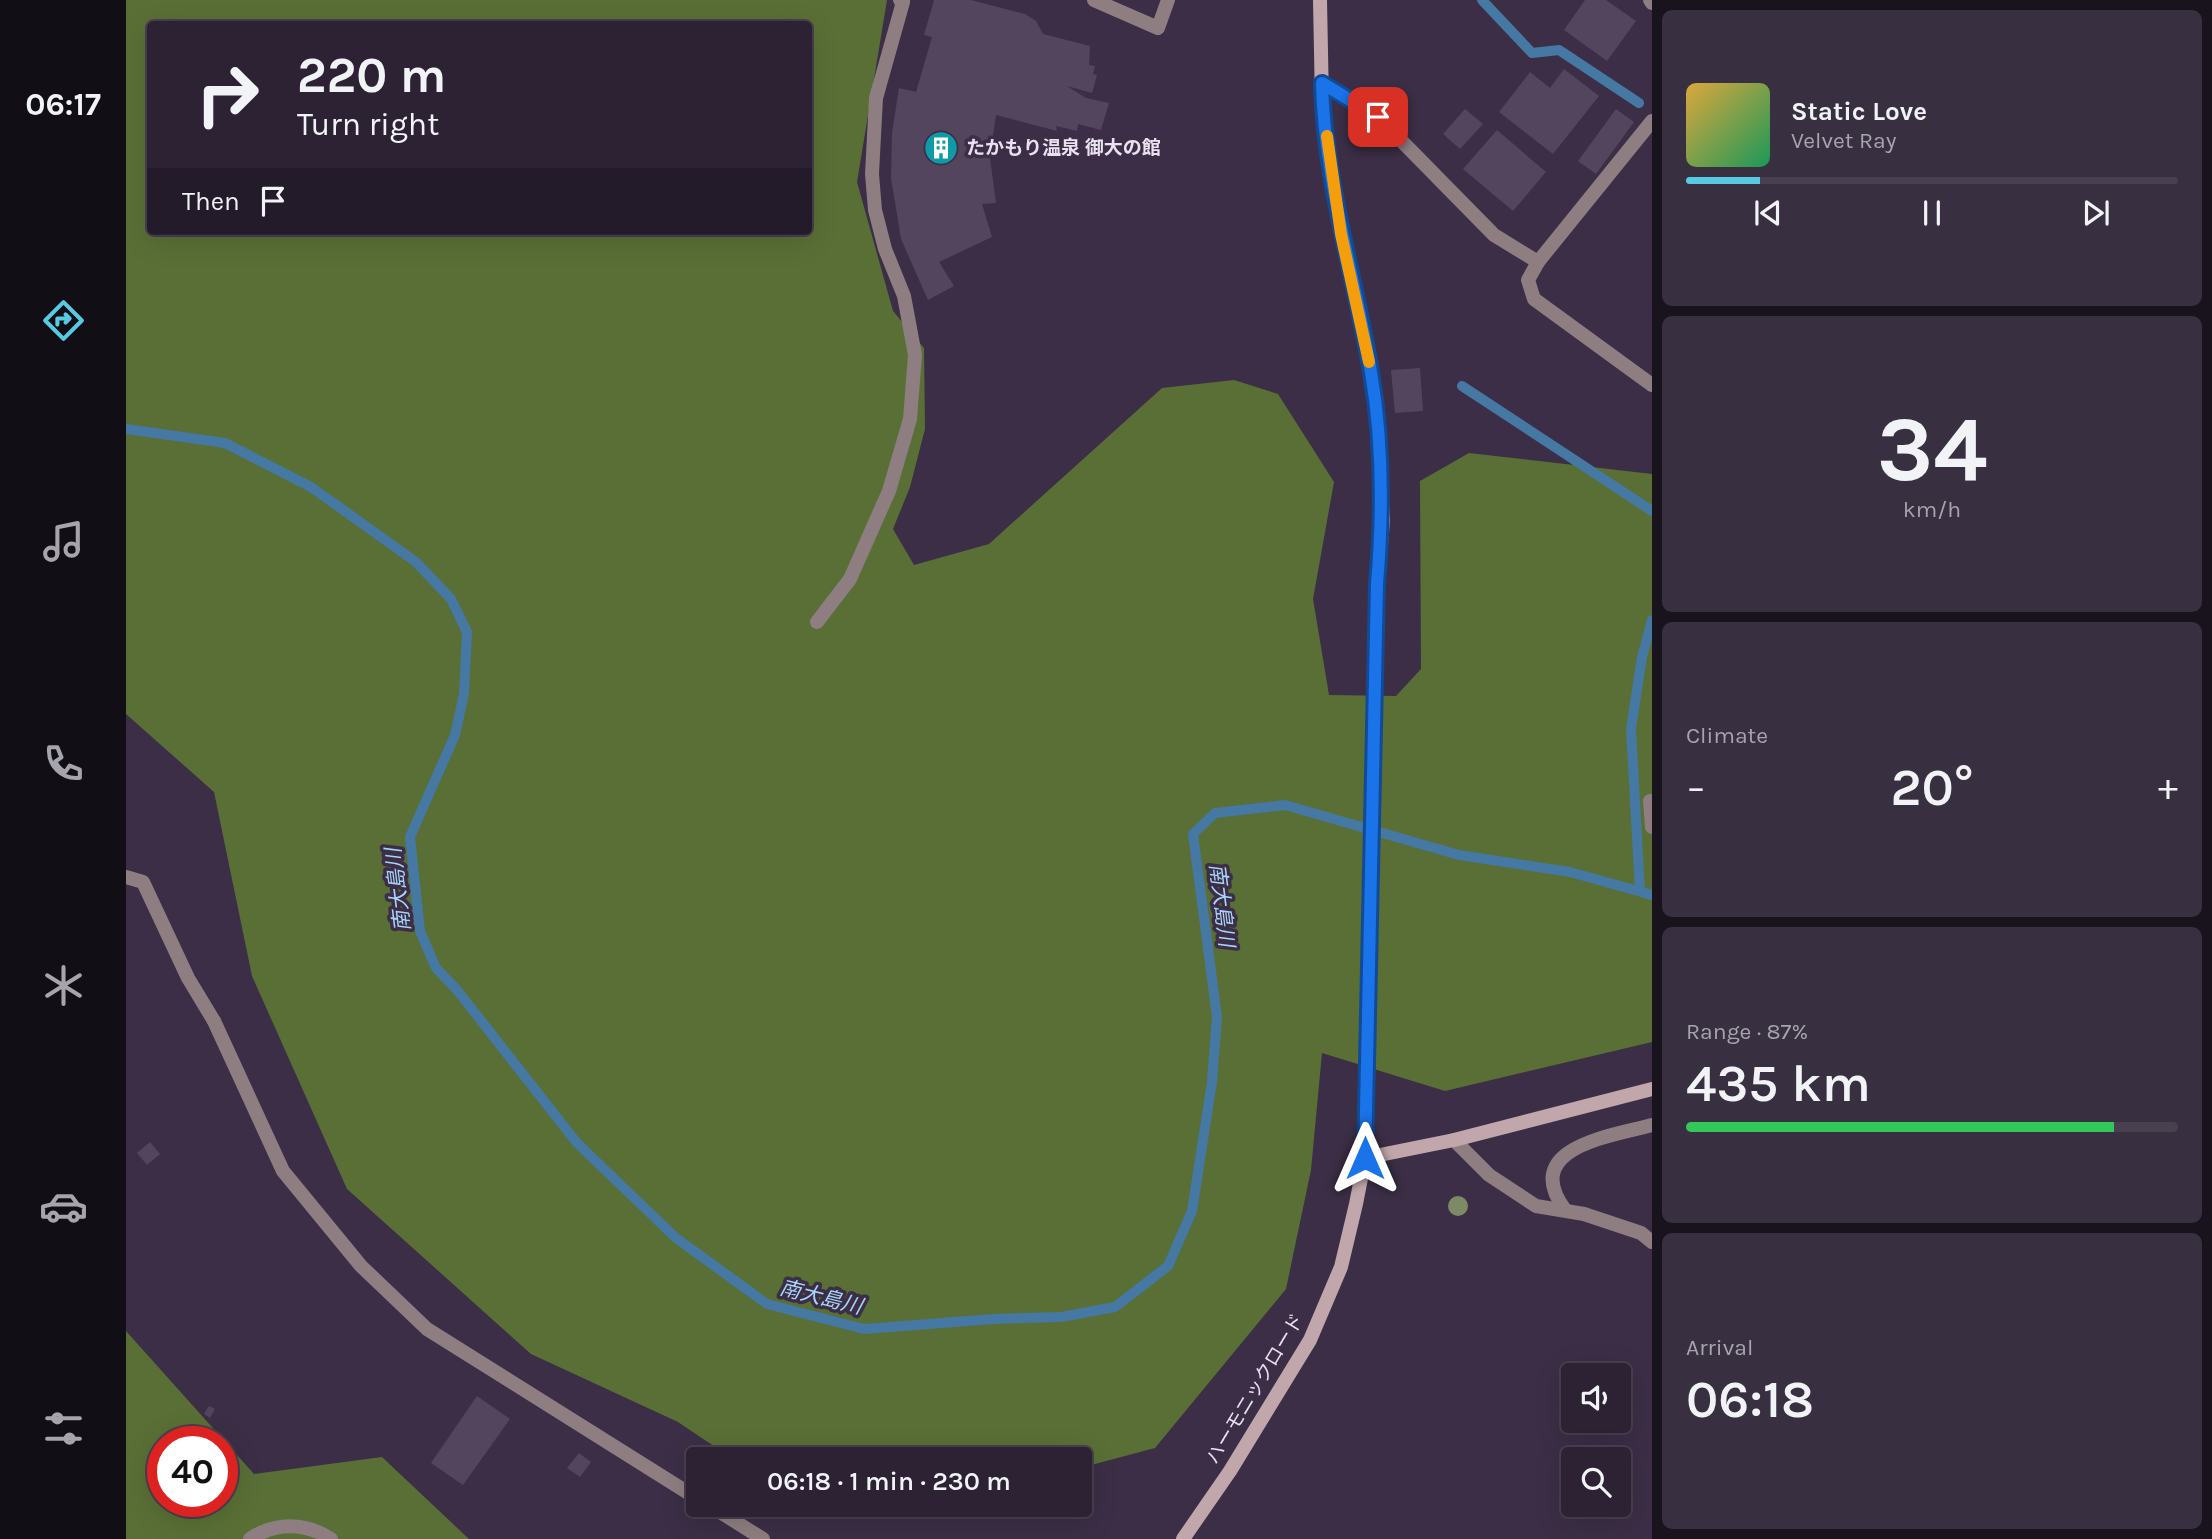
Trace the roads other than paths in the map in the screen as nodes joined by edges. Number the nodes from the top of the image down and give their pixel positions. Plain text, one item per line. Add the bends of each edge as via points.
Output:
1 (900, 0) edge
2 (1094, 0) edge
3 (1168, 0) edge
4 (1320, 0) edge
5 (1322, 83) junction
6 (1652, 121) edge
7 (1538, 262) junction
8 (1652, 385) edge
9 (817, 622) dead end
10 (1650, 801) edge
11 (1652, 827) edge
12 (126, 877) edge
13 (1652, 1089) edge
14 (1652, 1125) edge
15 (1454, 1140) junction
16 (1365, 1158) junction
17 (1565, 1210) junction
18 (1652, 1242) edge
19 (686, 1491) edge
20 (728, 1517) edge
21 (761, 1538) edge
22 (250, 1539) edge
23 (331, 1539) edge
24 (1183, 1539) edge

1 - 9 street via 876,98 872,174 884,249 904,296 915,355 911,419 889,491 850,579
2 - 3 street via 1158,28
4 - 5 street, ハーモニックロード
5 - 7 street via 1378,117 1494,235
5 - 16 street, ハーモニックロード via 1341,234 1371,372 1383,520 1377,584
6 - 7 street
7 - 8 street via 1528,280 1534,299
10 - 11 street
12 - 19 street via 143,883 214,1021 283,1171 361,1266 427,1329
13 - 15 street
14 - 17 street via 1577,1144 1558,1161 1553,1184
15 - 16 street
15 - 17 street via 1489,1175 1536,1206
16 - 24 street, ハーモニックロード via 1341,1267 1310,1340
17 - 18 street via 1641,1233
20 - 21 street
22 - 23 street via 264,1530 290,1525

